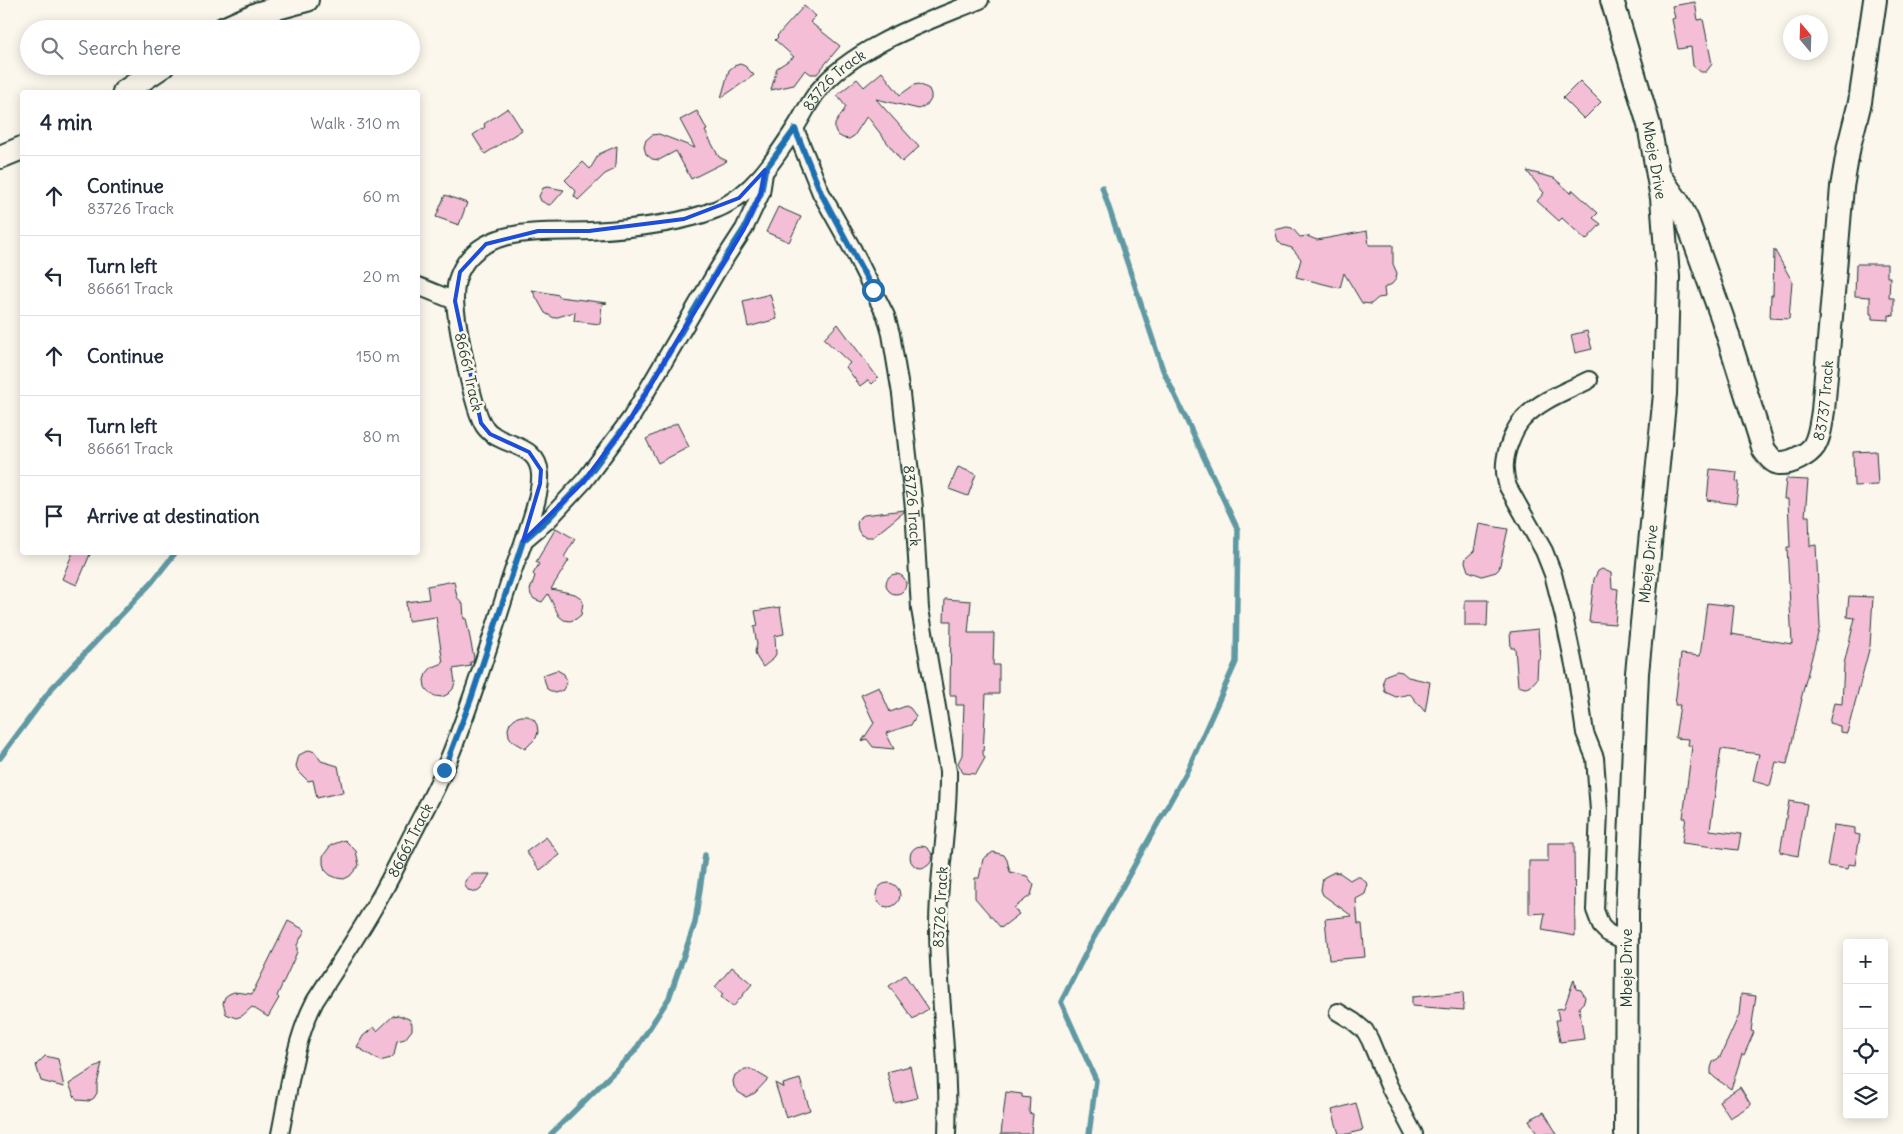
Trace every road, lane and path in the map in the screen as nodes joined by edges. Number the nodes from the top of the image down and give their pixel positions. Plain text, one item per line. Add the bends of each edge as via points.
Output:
1 (307, 0) edge
2 (980, 0) edge
3 (1612, 0) edge
4 (1875, 0) edge
5 (243, 20) edge
6 (150, 75) edge
7 (127, 90) edge
8 (795, 129) junction
9 (20, 149) edge
10 (0, 158) edge
11 (765, 170) junction
12 (1658, 174) junction
13 (420, 287) edge
14 (455, 301) junction
15 (1589, 380) dead end
16 (523, 541) junction
17 (1627, 942) junction
18 (1338, 1012) dead end
19 (280, 1134) edge
20 (946, 1134) edge
21 (1414, 1134) edge
22 (1626, 1134) edge

1 - 5 street
2 - 8 street, 83726 Track via 876,45 845,64 818,91
3 - 12 street, Mbeje Drive via 1650,125
4 - 12 street, 83737 Track via 1860,102 1842,187 1823,412 1818,435 1806,454 1779,463 1764,450 1687,220
6 - 7 street
8 - 11 street, 86661 Track
8 - 20 street, 83726 Track via 821,193 886,316 901,394 914,508 920,609 948,771 938,924 948,1116
9 - 10 street
11 - 14 street, 86661 Track via 739,198 717,210 684,219 589,231 538,231 486,244 471,256 460,272
11 - 16 street via 761,193 744,229 631,418 584,481
12 - 17 street, Mbeje Drive via 1666,251 1667,342 1663,414 1637,673
13 - 14 street
14 - 16 street, 86661 Track via 481,423 490,434 530,452 540,470 540,484
15 - 17 street via 1552,398 1521,420 1506,453 1504,476 1553,574 1568,635 1585,733 1595,758 1599,811 1595,910 1601,926 1608,933
16 - 19 street, 86661 Track via 444,770 374,908 307,1016
17 - 22 street, Mbeje Drive
18 - 21 street via 1365,1031

